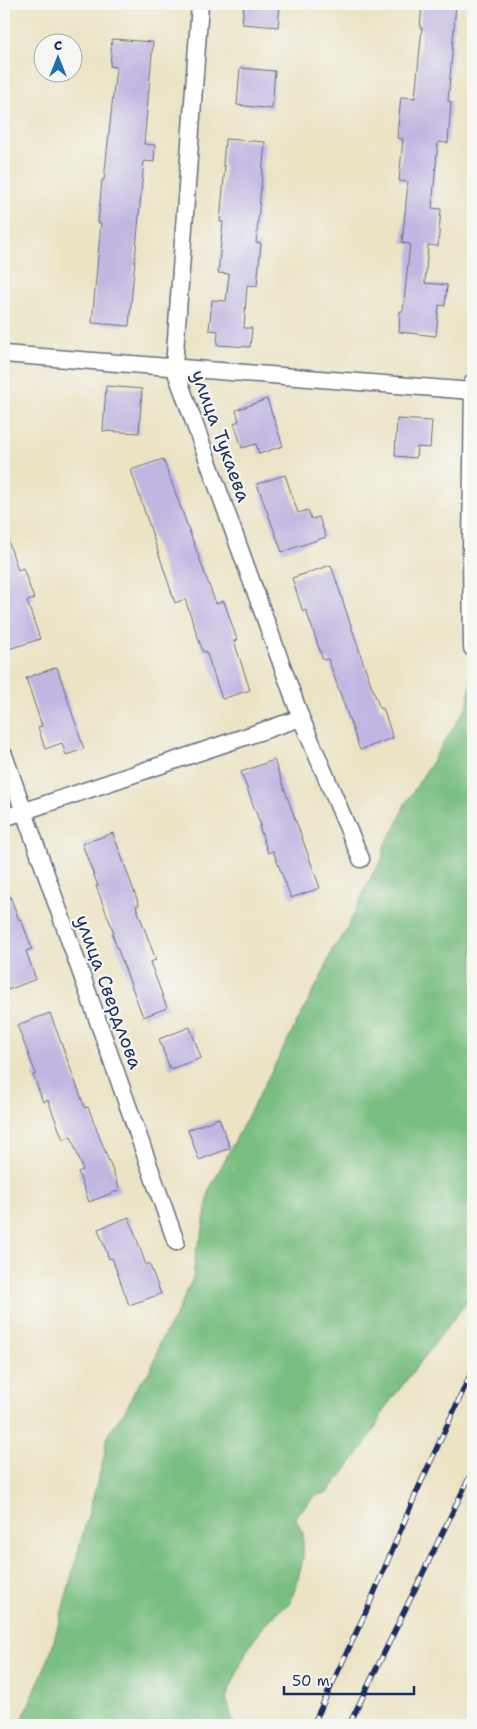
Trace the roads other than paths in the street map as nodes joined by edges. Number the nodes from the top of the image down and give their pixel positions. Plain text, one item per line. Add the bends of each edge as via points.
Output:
1 (200, 4) edge
2 (4, 354) edge
3 (174, 367) junction
4 (473, 385) edge
5 (472, 648) dead end
6 (301, 718) junction
7 (4, 755) edge
8 (23, 812) junction
9 (4, 818) edge
10 (361, 859) dead end
11 (176, 1242) dead end

1 - 3 street, улица Тукаева
2 - 3 street
3 - 4 street
3 - 6 street, улица Тукаева
4 - 5 street
6 - 8 street
6 - 10 street, улица Тукаева
7 - 8 street, улица Свердлова
8 - 9 street
8 - 11 street, улица Свердлова

